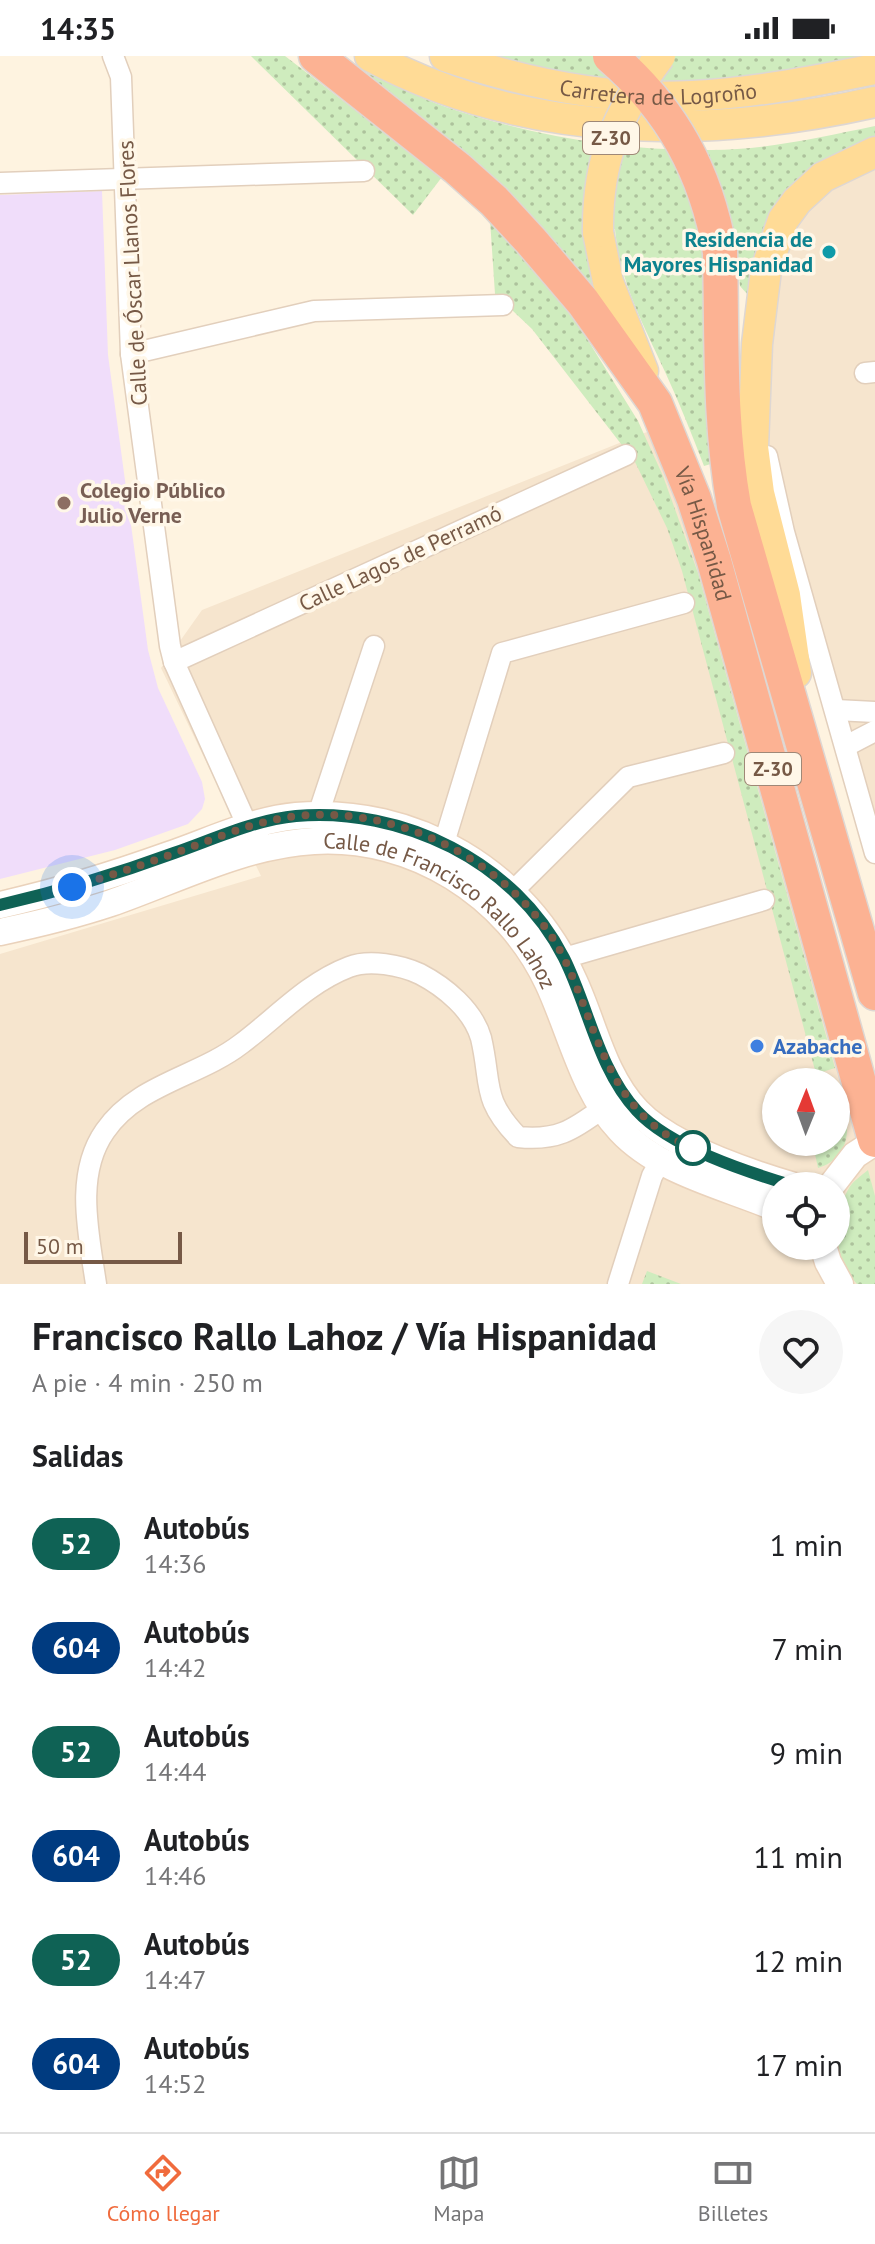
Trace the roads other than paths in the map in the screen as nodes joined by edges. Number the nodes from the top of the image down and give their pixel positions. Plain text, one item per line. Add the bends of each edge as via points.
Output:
1 (113, 56) edge
2 (316, 56) edge
3 (370, 56) edge
4 (445, 56) edge
5 (610, 56) edge
6 (660, 56) edge
7 (875, 69) edge
8 (875, 102) edge
9 (875, 152) edge
10 (364, 171) dead end
11 (126, 179) junction
12 (0, 183) edge
13 (503, 305) dead end
14 (131, 354) junction
15 (755, 392) junction
16 (655, 403) junction
17 (626, 455) dead end
18 (684, 603) dead end
19 (374, 646) dead end
20 (174, 662) junction
21 (836, 710) junction
22 (875, 712) edge
23 (875, 731) edge
24 (846, 746) junction
25 (724, 753) dead end
26 (811, 769) junction
27 (318, 815) junction
28 (248, 826) junction
29 (444, 843) junction
30 (272, 846) junction
31 (875, 853) edge
32 (513, 891) junction
33 (764, 900) dead end
34 (0, 905) edge
35 (0, 932) edge
36 (564, 958) junction
37 (875, 993) edge
38 (603, 1108) junction
39 (875, 1141) edge
40 (661, 1160) junction
41 (842, 1172) edge
42 (762, 1174) edge
43 (762, 1202) edge
44 (827, 1260) edge
45 (96, 1284) edge
46 (618, 1284) edge
47 (840, 1284) edge

1 - 11 street, Calle de Óscar Llanos Flores via 121,77
2 - 16 highway, Vía Hispanidad / Z-30 via 494,201 583,302
3 - 8 main road, Carretera de Logroño via 483,101 595,123 704,127
4 - 7 main road, Carretera de Logroño via 536,82 644,97 745,92
5 - 26 highway, Vía Hispanidad / Z-30, bridge via 672,125 706,190 720,252 723,418 734,506
6 - 16 main road, Z-30, bridge via 636,88 609,144 599,185 598,232 608,282
9 - 15 main road via 823,177 783,220 766,270
10 - 11 street
11 - 12 street
11 - 14 street, Calle de Óscar Llanos Flores
13 - 14 street via 314,311
14 - 20 street, Calle de Óscar Llanos Flores
15 - 21 street via 784,532
15 - 26 main road via 755,468 785,595
16 - 39 highway, Vía Hispanidad / Z-30 via 714,561
17 - 20 street, Calle Lagos de Perramó
18 - 29 street via 502,653
19 - 27 street
20 - 28 street, Calle de Óscar Llanos Flores
21 - 22 street
21 - 24 street
23 - 24 street
24 - 31 street
25 - 32 street via 628,777
26 - 37 highway, Vía Hispanidad / Z-30
27 - 28 street, Calle de Francisco Rallo Lahoz
27 - 29 street, Calle de Francisco Rallo Lahoz via 385,822
28 - 30 street, Calle de Óscar Llanos Flores
28 - 34 street, Calle de Francisco Rallo Lahoz via 102,879
29 - 32 street, Calle de Francisco Rallo Lahoz
30 - 35 street, Calle de Francisco Rallo Lahoz via 86,911
30 - 38 street, Calle de Francisco Rallo Lahoz via 330,840 367,844 412,856 472,889 503,916 539,965
32 - 36 street, Calle de Francisco Rallo Lahoz
33 - 36 street
36 - 42 street, Calle de Francisco Rallo Lahoz via 616,1082 637,1111 679,1142
38 - 40 street, Calle de Francisco Rallo Lahoz via 627,1137
38 - 45 street via 565,1134 543,1140 518,1137 500,1118 489,1093 480,1035 463,1007 441,985 416,972 380,963 352,965 325,978 240,1046 126,1105 103,1133 88,1171 86,1207
39 - 41 street, Vía Hispanidad
40 - 43 street, Calle de Francisco Rallo Lahoz
40 - 46 street
44 - 47 street

